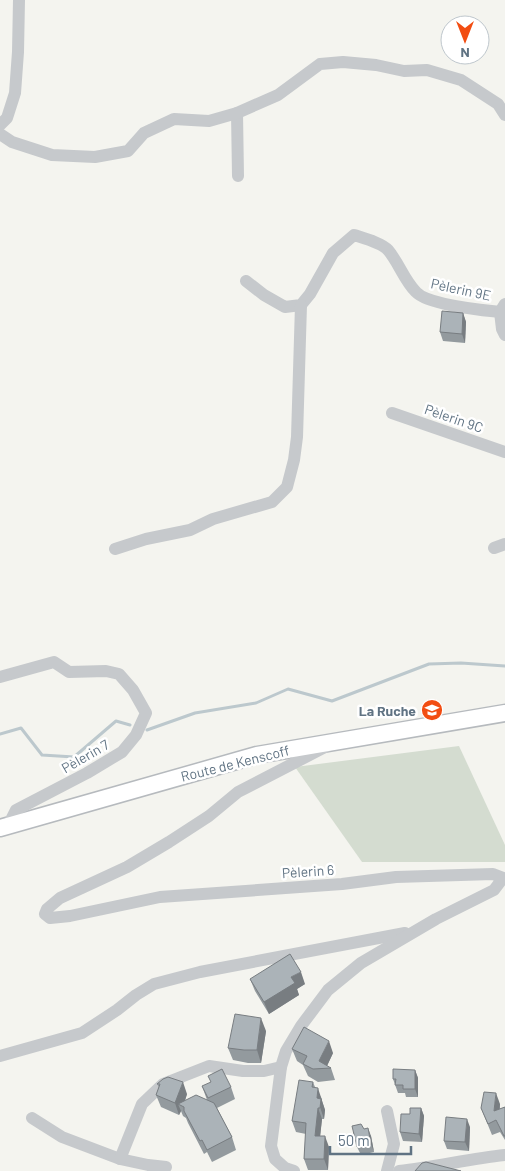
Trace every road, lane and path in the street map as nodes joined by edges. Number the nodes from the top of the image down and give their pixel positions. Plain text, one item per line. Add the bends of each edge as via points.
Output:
1 (19, 0) edge
2 (237, 113) junction
3 (505, 115) edge
4 (0, 124) edge
5 (0, 134) edge
6 (238, 176) dead end
7 (246, 281) dead end
8 (301, 305) junction
9 (503, 308) edge
10 (505, 335) edge
11 (392, 413) dead end
12 (505, 452) edge
13 (115, 549) dead end
14 (0, 677) edge
15 (505, 713) edge
16 (338, 741) junction
17 (5, 826) edge
18 (415, 932) junction
19 (0, 1056) edge
20 (281, 1067) junction
21 (387, 1111) dead end
22 (32, 1118) dead end
23 (505, 1155) edge
24 (120, 1159) junction
25 (166, 1167) dead end
26 (294, 1171) edge
27 (387, 1171) edge
28 (399, 1171) edge

1 - 4 street via 15,93 6,118
2 - 3 street via 278,95 320,64 343,62 404,71 427,70 461,80 498,104
2 - 5 street via 209,121 174,119 144,133 128,151 95,157 52,155 12,142
2 - 6 street
7 - 8 street via 284,307
8 - 9 street, Pèlerin 9E via 333,253 354,235 388,249 416,293 430,300 470,308
8 - 13 street via 298,438 288,487 272,502 190,530
9 - 10 street via 502,329
11 - 12 street, Pèlerin 9C
14 - 17 street, Pèlerin 7 via 54,662 69,672 106,670 119,674 146,713 136,735 122,752 16,810
15 - 16 main road, Route de Kenscoff
16 - 17 main road, Route de Kenscoff via 257,754
16 - 18 street, Pèlerin 6 via 238,792 170,842 127,867 60,898 45,914 50,918 70,916 160,897 396,877 493,874 503,878 494,890
18 - 19 street via 200,972 154,984 82,1033
18 - 20 street, Pèlerin 6 via 361,963 328,990 301,1026
20 - 24 street via 264,1071 208,1066 163,1084 142,1104
20 - 26 street, Pèlerin 6 via 271,1146 274,1159
21 - 27 street via 394,1144
22 - 24 street via 62,1137
23 - 28 street
24 - 25 street

